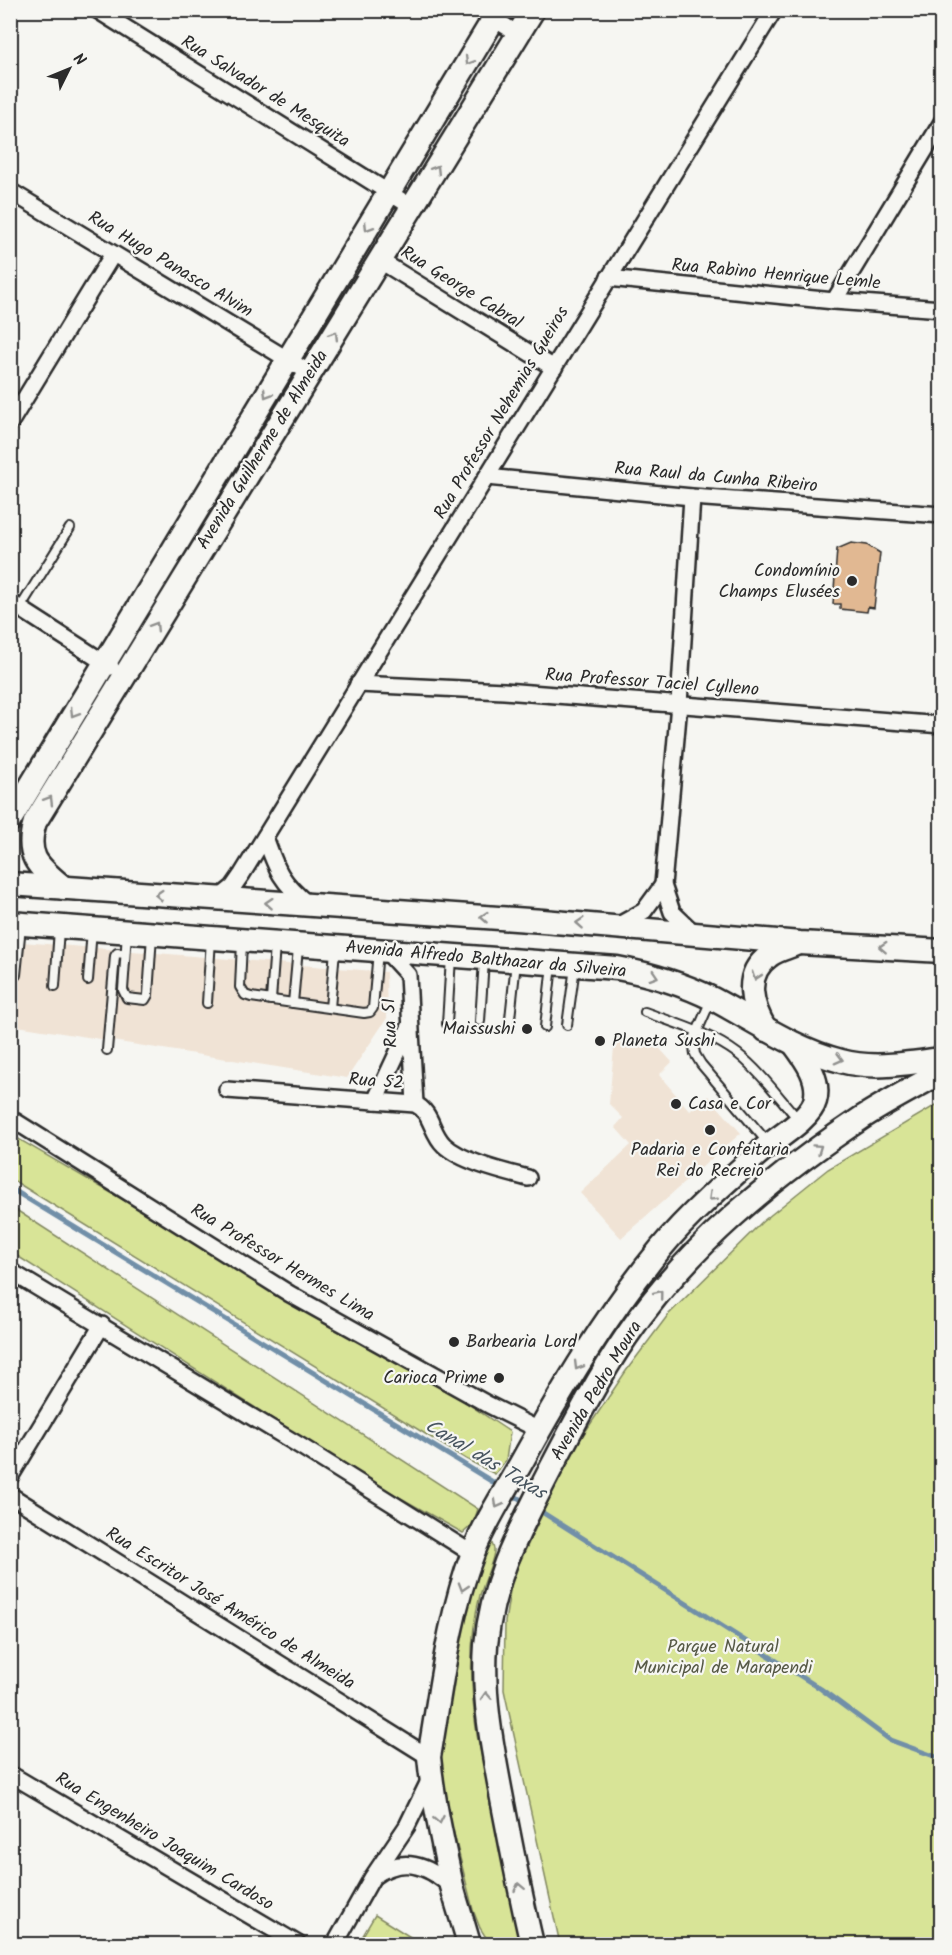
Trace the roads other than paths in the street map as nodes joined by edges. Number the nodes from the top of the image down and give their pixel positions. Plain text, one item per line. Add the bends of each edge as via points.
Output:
1 (97, 10) edge
2 (533, 10) edge
3 (774, 10) edge
4 (491, 13) edge
5 (518, 34) junction
6 (942, 123) edge
7 (10, 191) edge
8 (389, 192) junction
9 (412, 207) junction
10 (113, 254) junction
11 (379, 260) junction
12 (608, 278) junction
13 (834, 302) junction
14 (942, 309) edge
15 (288, 359) junction
16 (554, 368) junction
17 (310, 373) junction
18 (10, 423) edge
19 (487, 477) junction
20 (692, 497) junction
21 (942, 515) edge
22 (70, 528) dead end
23 (15, 605) edge
24 (104, 663) junction
25 (124, 676) junction
26 (358, 684) junction
27 (679, 704) junction
28 (942, 725) edge
29 (10, 820) edge
30 (265, 837) junction
31 (10, 884) edge
32 (663, 885) junction
33 (64, 888) junction
34 (218, 899) junction
35 (309, 905) junction
36 (16, 923) edge
37 (59, 925) junction
38 (617, 926) junction
39 (93, 929) junction
40 (127, 931) junction
41 (152, 933) junction
42 (694, 933) junction
43 (211, 938) junction
44 (242, 940) junction
45 (275, 943) junction
46 (800, 943) junction
47 (298, 945) junction
48 (335, 947) junction
49 (383, 951) junction
50 (942, 951) edge
51 (125, 954) junction
52 (442, 955) junction
53 (484, 958) junction
54 (516, 960) junction
55 (552, 963) junction
56 (575, 965) junction
57 (15, 975) dead end
58 (408, 975) junction
59 (88, 980) dead end
60 (55, 986) dead end
61 (711, 999) junction
62 (271, 1000) junction
63 (207, 1003) dead end
64 (293, 1003) junction
65 (330, 1008) junction
66 (645, 1012) dead end
67 (480, 1020) dead end
68 (411, 1023) junction
69 (447, 1024) dead end
70 (567, 1025) dead end
71 (545, 1027) dead end
72 (509, 1028) dead end
73 (766, 1030) junction
74 (697, 1031) junction
75 (794, 1044) junction
76 (107, 1050) dead end
77 (942, 1059) edge
78 (942, 1072) edge
79 (227, 1090) dead end
80 (375, 1101) junction
81 (415, 1104) junction
82 (10, 1118) edge
83 (800, 1121) junction
84 (769, 1144) junction
85 (528, 1178) dead end
86 (10, 1271) edge
87 (102, 1325) junction
88 (537, 1435) junction
89 (10, 1477) edge
90 (10, 1495) edge
91 (473, 1554) junction
92 (430, 1767) junction
93 (10, 1774) edge
94 (372, 1878) junction
95 (453, 1888) junction
96 (462, 1916) junction
97 (527, 1938) edge
98 (298, 1944) edge
99 (335, 1944) edge
100 (469, 1944) edge
101 (481, 1944) edge

1 - 8 street, Rua Salvador de Mesquita
2 - 5 street, Avenida Guilherme de Almeida
3 - 12 street, Rua Professor Nehemias Gueiros
4 - 5 street
4 -> 8 street, Avenida Guilherme de Almeida
9 -> 5 street, Avenida Guilherme de Almeida
6 - 13 street
7 - 10 street, Rua Hugo Panasco Alvim
8 - 9 street, Rua Salvador de Mesquita
8 -> 15 street, Avenida Guilherme de Almeida
9 - 11 street, Avenida Guilherme de Almeida
10 - 15 street, Rua Hugo Panasco Alvim
10 - 18 street
11 - 16 street, Rua George Cabral
17 -> 11 street, Avenida Guilherme de Almeida
12 - 13 street, Rua Rabino Henrique Lemle
12 - 16 street, Rua Professor Nehemias Gueiros
13 - 14 street, Rua Rabino Henrique Lemle
15 - 17 street, Rua Hugo Panasco Alvim
15 -> 24 street, Avenida Guilherme de Almeida
16 - 19 street, Rua Professor Nehemias Gueiros
25 -> 17 street, Avenida Guilherme de Almeida
19 - 20 street, Rua Raul da Cunha Ribeiro
19 - 26 street, Rua Professor Nehemias Gueiros
20 - 21 street, Rua Raul da Cunha Ribeiro
20 - 27 street
22 - 23 lane
23 - 24 street
24 - 25 street
24 -> 29 street, Avenida Guilherme de Almeida
33 -> 25 street, Avenida Guilherme de Almeida via 38,866 32,854 31,834
26 - 27 street, Rua Professor Taciel Cylleno
26 - 30 street, Rua Professor Nehemias Gueiros
27 - 28 street, Rua Professor Taciel Cylleno
27 - 32 street
30 - 34 street, Rua Professor Nehemias Gueiros via 233,887
30 - 35 street via 288,888
31 - 33 street
32 - 38 street via 644,911
32 - 42 street via 672,912
34 -> 33 street
35 -> 34 street
38 -> 35 street
36 - 37 street, Avenida Alfredo Balthazar da Silveira
36 - 57 lane
37 - 39 street, Avenida Alfredo Balthazar da Silveira
37 - 60 lane
38 - 42 street
39 - 40 street, Avenida Alfredo Balthazar da Silveira
39 - 59 lane
40 - 41 street, Avenida Alfredo Balthazar da Silveira
40 - 51 lane
41 - 43 street, Avenida Alfredo Balthazar da Silveira
41 - 51 lane via 149,991 145,999 127,998 124,994
42 - 46 street
43 - 44 street, Avenida Alfredo Balthazar da Silveira
43 - 63 lane
44 - 45 street, Avenida Alfredo Balthazar da Silveira
44 - 62 lane via 242,992 251,998
45 - 47 street, Avenida Alfredo Balthazar da Silveira
45 - 62 lane
50 -> 46 street
46 -> 73 street via 768,956 757,969 752,995 755,1011
47 - 48 street, Avenida Alfredo Balthazar da Silveira
47 - 64 lane
48 - 49 street, Avenida Alfredo Balthazar da Silveira
48 - 65 lane
49 - 52 street, Avenida Alfredo Balthazar da Silveira
49 - 58 street, Rua 51
49 - 65 lane via 370,1012
51 - 76 lane via 114,956
52 - 53 street, Avenida Alfredo Balthazar da Silveira
52 - 58 street, Rua 51
52 - 69 lane
53 - 54 street, Avenida Alfredo Balthazar da Silveira
53 - 67 lane
54 - 55 street, Avenida Alfredo Balthazar da Silveira
54 - 72 lane
55 - 56 street, Avenida Alfredo Balthazar da Silveira
55 - 71 lane
56 -> 61 street, Avenida Alfredo Balthazar da Silveira via 645,973
56 - 70 lane
58 - 68 street, Rua 51
61 - 73 street, Avenida Alfredo Balthazar da Silveira
61 - 74 lane
62 - 64 lane
64 - 65 lane
66 - 74 lane
68 - 80 street
68 - 81 street, Rua 51
73 - 75 street, Avenida Alfredo Balthazar da Silveira
74 - 83 lane via 740,1056
74 - 84 lane via 693,1046 701,1064
75 -> 77 street, Avenida Alfredo Balthazar da Silveira via 842,1061 873,1065
75 - 83 street, Avenida Pedro Moura via 811,1070 816,1094 813,1107
97 -> 78 street, Avenida Pedro Moura via 485,1695 489,1621 512,1545 625,1338 673,1276 740,1210 801,1160 865,1116
79 - 80 street, Rua 52
80 - 81 street, Rua 52
81 - 85 street, Rua 52 via 425,1110 435,1134 448,1149 486,1167
82 - 88 street, Rua Professor Hermes Lima via 290,1294
83 - 84 street, Avenida Pedro Moura
84 -> 88 street, Avenida Pedro Moura via 663,1245 633,1282
86 - 87 street
87 - 89 street
87 - 91 street
88 -> 91 street, Avenida Pedro Moura
90 - 92 street, Rua Escritor José Américo de Almeida
91 -> 92 street, Avenida Pedro Moura via 450,1638
92 - 94 street via 407,1826
92 -> 95 street, Avenida Pedro Moura
93 - 98 street, Rua Engenheiro Joaquim Cardoso
94 - 95 street via 385,1869 411,1865 440,1875
94 - 99 street
95 - 96 street, Avenida Pedro Moura
96 - 100 street, Avenida Pedro Moura
96 - 101 street

